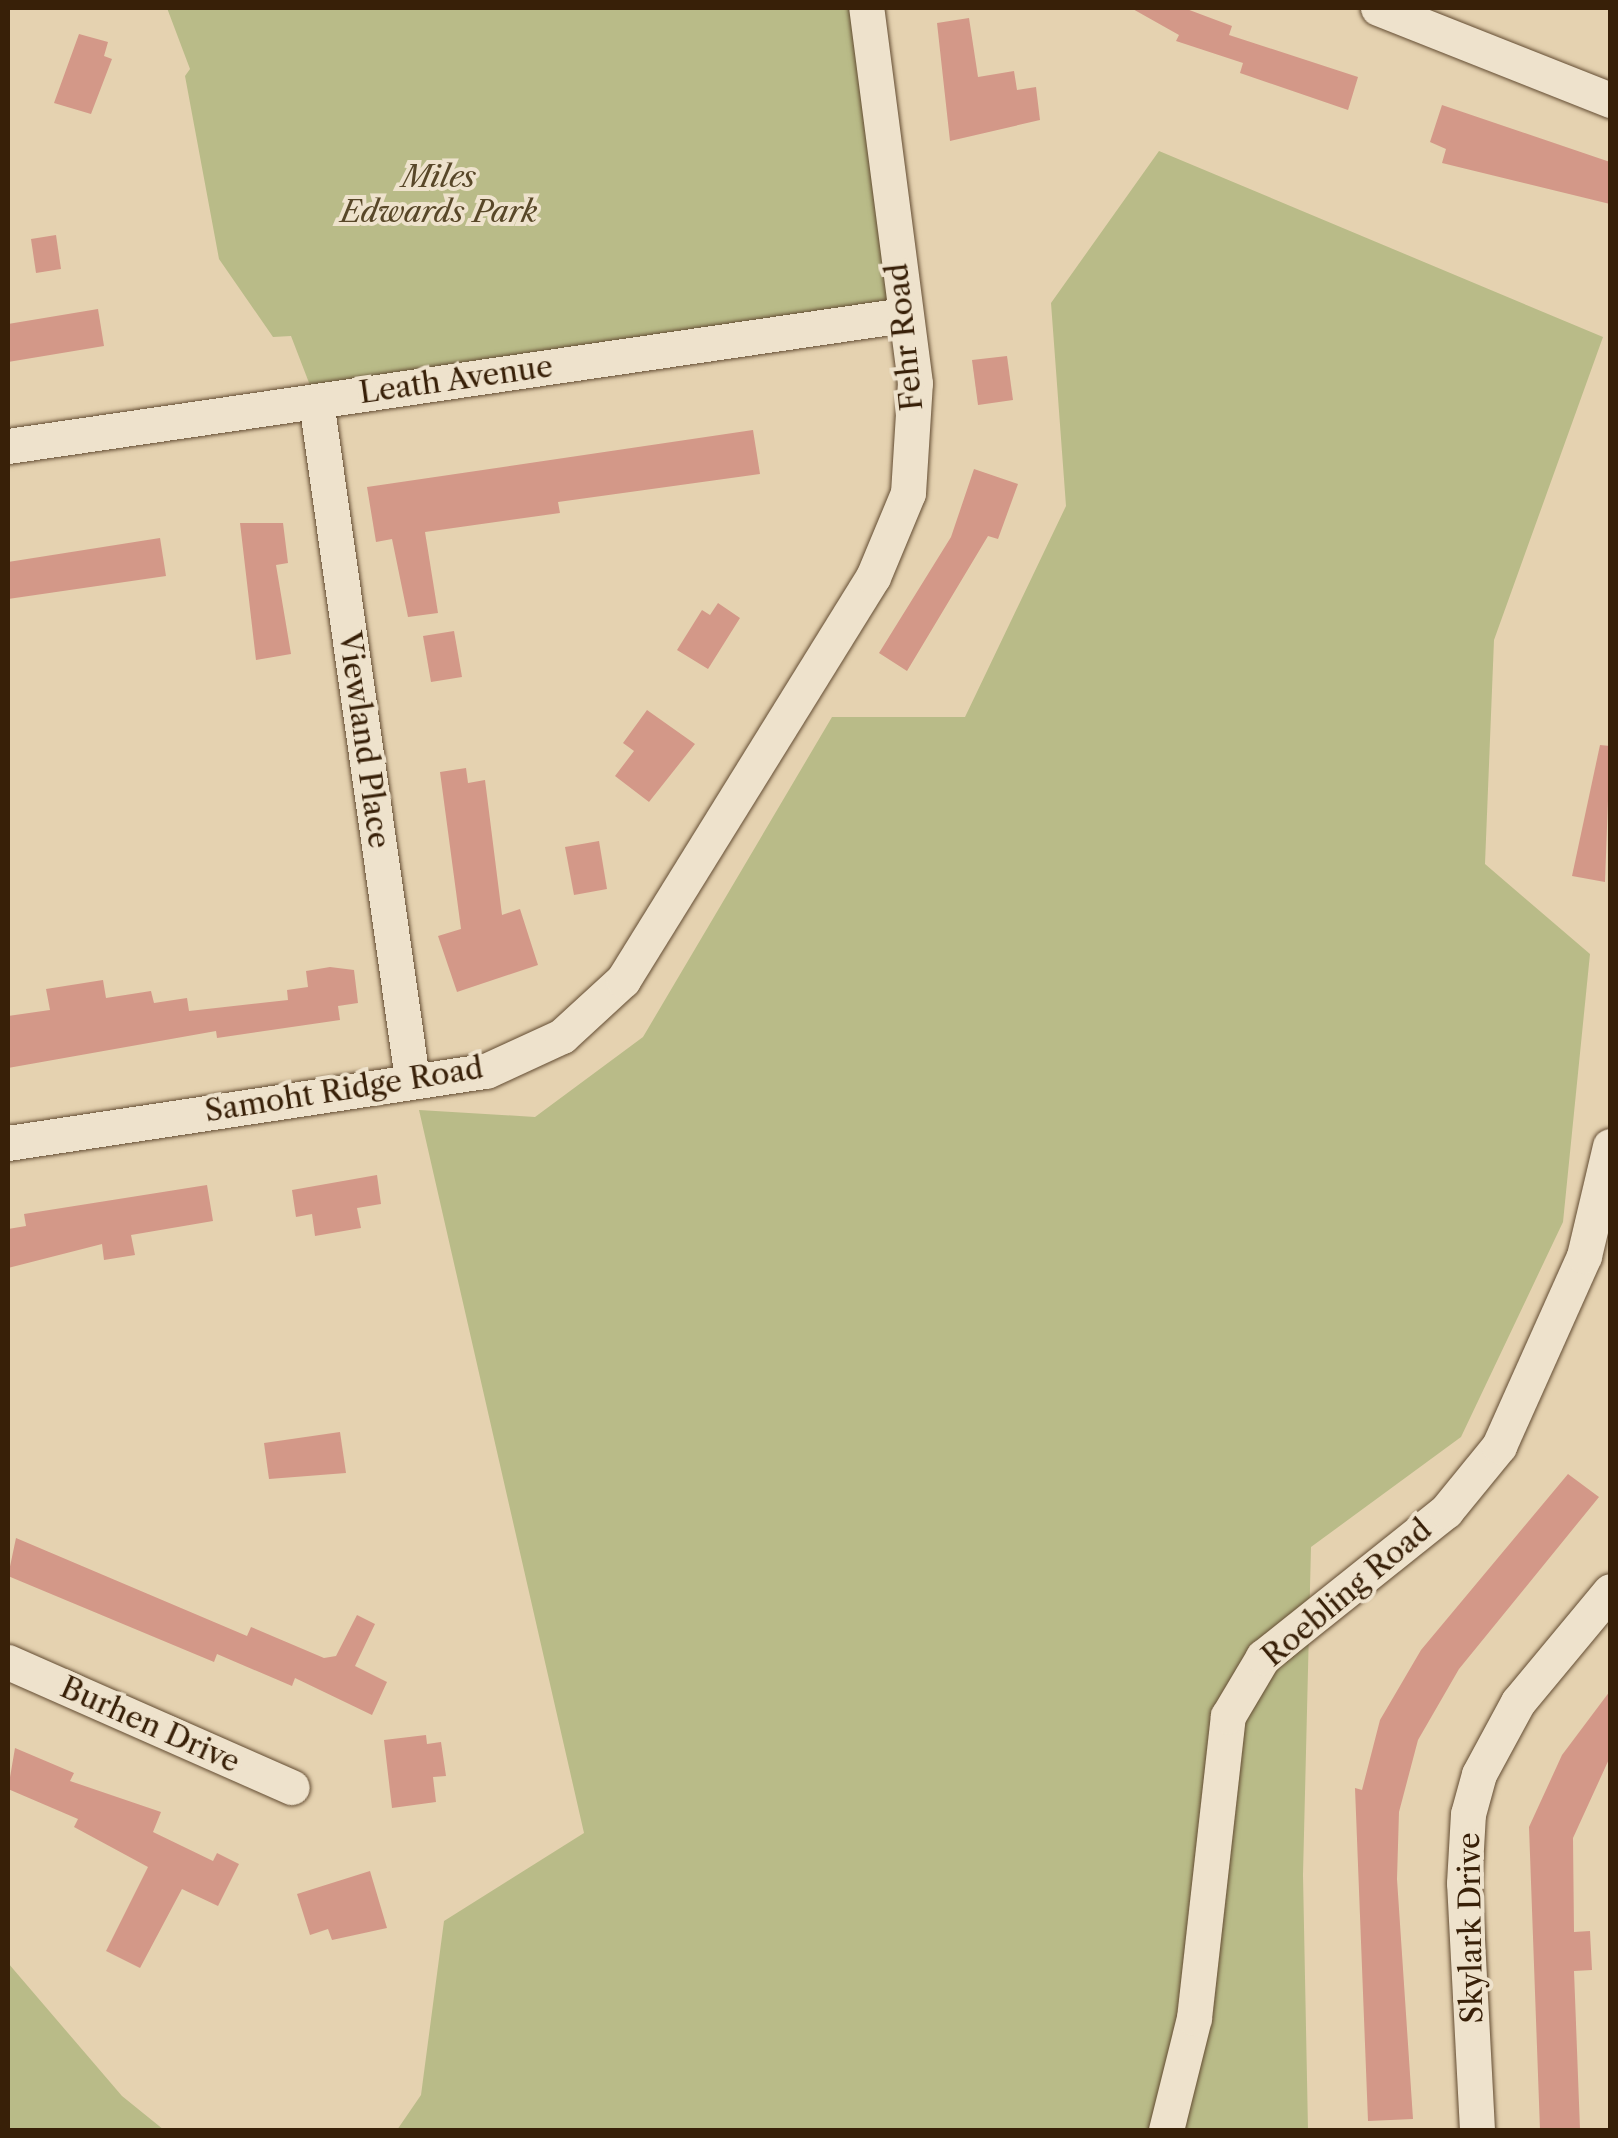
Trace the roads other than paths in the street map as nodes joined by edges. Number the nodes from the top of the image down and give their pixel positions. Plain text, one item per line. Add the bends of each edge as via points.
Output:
1 (866, 8) edge
2 (1378, 8) edge
3 (1610, 100) edge
4 (904, 315) junction
5 (316, 401) junction
6 (8, 446) edge
7 (703, 852) joint
8 (412, 1079) junction
9 (8, 1143) edge
10 (1610, 1146) edge
11 (1610, 1591) edge
12 (8, 1662) edge
13 (292, 1788) dead end
14 (1166, 2130) edge
15 (1477, 2130) edge

1 - 4 street, Fehr Road
2 - 3 street
4 - 5 street, Leath Avenue
4 - 7 street, Fehr Road via 914,383 908,493 873,576
5 - 6 street, Leath Avenue
5 - 8 street, Viewland Place
7 - 8 street, Samoht Ridge Road via 623,980 573,1027 486,1070
8 - 9 street, Samoht Ridge Road
10 - 14 street, Roebling Road via 1584,1256 1499,1446 1446,1511 1264,1657 1228,1716 1194,2018
11 - 15 street, Skylark Drive via 1510,1713 1468,1814 1464,1882
12 - 13 street, Burhen Drive

